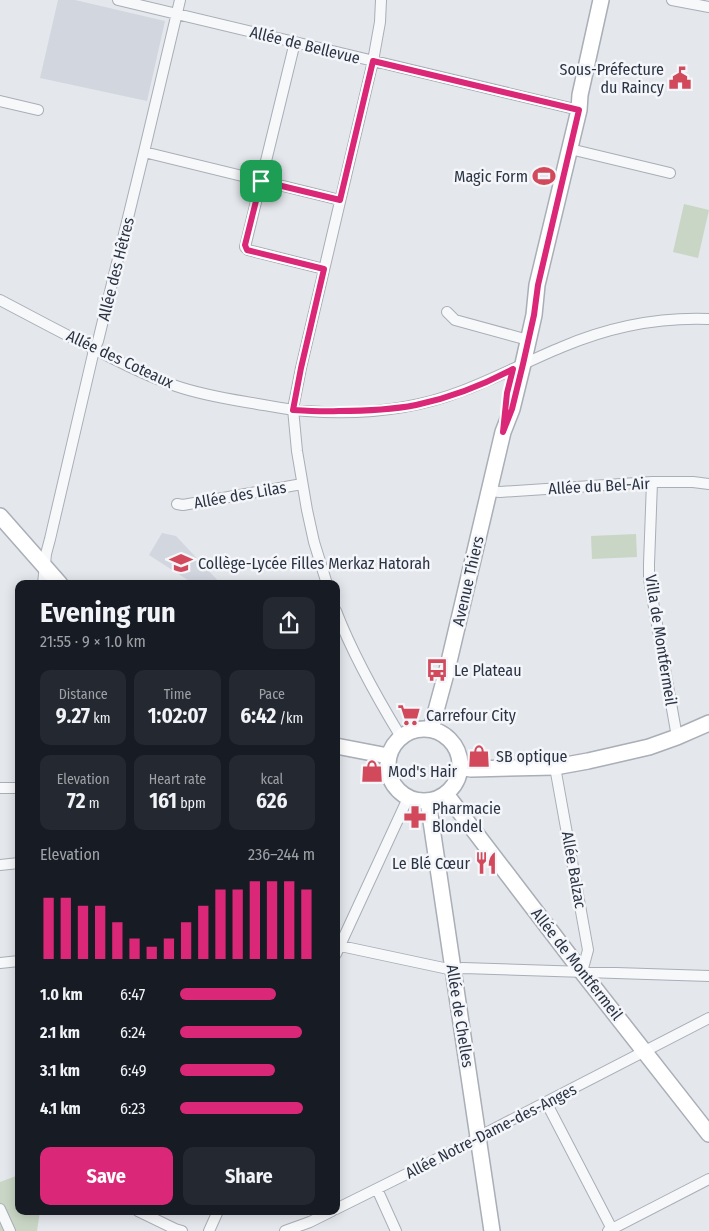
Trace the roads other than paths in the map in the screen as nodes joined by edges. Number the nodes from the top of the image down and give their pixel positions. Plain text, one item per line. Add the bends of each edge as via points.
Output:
1 (118, 0) edge
2 (180, 0) edge
3 (381, 0) edge
4 (601, 0) edge
5 (610, 0) edge
6 (672, 0) edge
7 (709, 7) edge
8 (177, 14) junction
9 (295, 42) junction
10 (373, 61) junction
11 (0, 101) edge
12 (38, 110) dead end
13 (579, 110) junction
14 (570, 150) junction
15 (144, 152) junction
16 (670, 173) dead end
17 (261, 181) junction
18 (340, 200) junction
19 (324, 269) junction
20 (0, 300) edge
21 (447, 312) dead end
22 (709, 319) edge
23 (524, 339) junction
24 (94, 350) junction
25 (518, 366) junction
26 (293, 410) junction
27 (652, 482) junction
28 (302, 484) junction
29 (709, 484) edge
30 (489, 491) junction
31 (177, 504) dead end
32 (2, 524) edge
33 (44, 567) junction
34 (42, 580) edge
35 (56, 580) edge
36 (326, 580) edge
37 (340, 622) edge
38 (709, 723) edge
39 (431, 729) junction
40 (401, 737) junction
41 (677, 737) junction
42 (340, 747) edge
43 (388, 756) junction
44 (460, 767) junction
45 (555, 767) junction
46 (0, 788) edge
47 (15, 788) edge
48 (446, 794) junction
49 (408, 798) junction
50 (428, 801) junction
51 (15, 864) edge
52 (0, 866) edge
53 (340, 944) edge
54 (340, 948) edge
55 (15, 961) edge
56 (0, 963) edge
57 (453, 970) junction
58 (582, 972) junction
59 (709, 976) edge
60 (709, 1018) edge
61 (645, 1052) junction
62 (546, 1102) junction
63 (709, 1134) edge
64 (478, 1137) junction
65 (709, 1179) edge
66 (377, 1189) junction
67 (340, 1207) edge
68 (0, 1209) edge
69 (146, 1215) edge
70 (216, 1215) edge
71 (327, 1215) edge
72 (311, 1227) edge
73 (610, 1230) edge
74 (10, 1231) edge
75 (182, 1231) edge
76 (209, 1231) edge
77 (285, 1231) edge
78 (396, 1231) edge
79 (492, 1231) edge

1 - 8 street, Allée de Bellevue
2 - 8 street, Allée des Hêtres
3 - 10 street
4 - 13 main road, Avenue Thiers
5 - 13 main road, Avenue Thiers via 586,96
6 - 7 street
8 - 9 street, Allée de Bellevue
8 - 15 street, Allée des Hêtres
9 - 10 street, Allée de Bellevue
9 - 17 street
10 - 13 street, Allée de Bellevue
10 - 18 street
11 - 12 street
13 - 14 main road, Avenue Thiers
14 - 16 street
14 - 23 main road, Avenue Thiers via 538,285 527,311
15 - 17 street
15 - 24 street, Allée des Hêtres
17 - 18 street
17 - 19 street via 246,249
18 - 19 street
19 - 26 street
20 - 24 street, Allée des Coteaux
21 - 23 street via 454,320
22 - 25 street, Allée des Coteaux via 654,321 622,327
23 - 25 main road, Avenue Thiers
24 - 26 street, Allée des Coteaux via 175,386
24 - 33 street, Allée des Hêtres
25 - 26 street, Allée des Coteaux via 461,391 414,405 370,411
25 - 30 main road, Avenue Thiers via 507,393 503,432
26 - 28 street
27 - 29 street, Allée du Bel-Air
27 - 30 street, Allée du Bel-Air
27 - 41 street, Villa de Montfermeil via 649,578
28 - 31 street, Allée des Lilas
28 - 36 street
30 - 39 main road, Avenue Thiers
32 - 33 main road
33 - 34 street
33 - 35 main road
37 - 40 street via 371,688
38 - 41 main road
39 - 40 main road via 420,728
39 - 44 main road via 454,743
40 - 43 main road
41 - 45 main road via 649,747
42 - 43 main road
43 - 49 main road via 392,782
44 - 45 main road via 471,770
44 - 48 main road via 458,780
45 - 58 street, Allée Balzac via 588,950
46 - 47 street
48 - 50 main road
48 - 58 main road, Allée de Montfermeil
49 - 50 main road
49 - 53 street
50 - 57 main road, Allée de Chelles
51 - 52 street
54 - 57 street
55 - 56 street
57 - 58 street
57 - 64 main road, Allée de Chelles
58 - 59 street
58 - 61 main road, Allée de Montfermeil
60 - 61 street, Allée Notre-Dame-des-Anges
61 - 62 street, Allée Notre-Dame-des-Anges
61 - 63 main road, Allée de Montfermeil
62 - 64 street, Allée Notre-Dame-des-Anges
62 - 73 street
64 - 66 street, Allée Notre-Dame-des-Anges
64 - 79 main road, Allée de Chelles
65 - 73 street
66 - 67 street, Allée Notre-Dame-des-Anges
66 - 78 street
68 - 74 street
69 - 75 street
70 - 76 street
71 - 72 street
72 - 77 street

